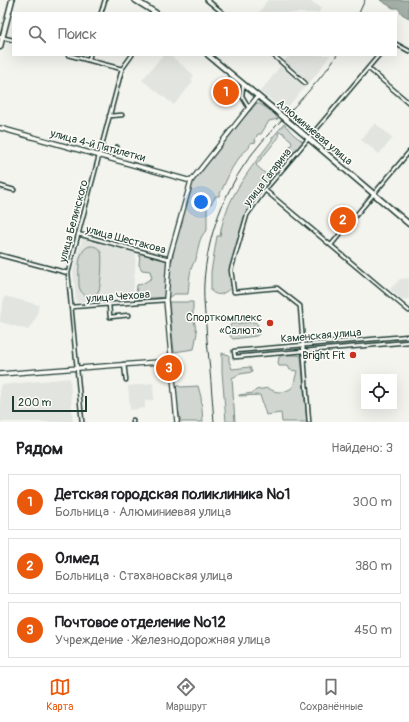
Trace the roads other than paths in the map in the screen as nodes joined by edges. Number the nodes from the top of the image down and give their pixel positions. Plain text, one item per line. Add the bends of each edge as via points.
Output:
1 (12, 0) edge
2 (105, 0) edge
3 (135, 0) edge
4 (207, 0) edge
5 (101, 12) edge
6 (154, 12) edge
7 (222, 12) edge
8 (1, 37) edge
9 (12, 40) edge
10 (397, 45) edge
11 (0, 47) edge
12 (409, 51) edge
13 (72, 56) edge
14 (90, 56) edge
15 (131, 56) edge
16 (209, 56) edge
17 (273, 56) edge
18 (377, 56) edge
19 (89, 60) junction
20 (368, 68) junction
21 (122, 69) junction
22 (305, 83) dead end
23 (243, 84) junction
24 (258, 96) junction
25 (409, 103) edge
26 (249, 108) junction
27 (122, 115) dead end
28 (109, 116) junction
29 (0, 128) edge
30 (308, 138) junction
31 (117, 147) dead end
32 (409, 152) edge
33 (99, 155) junction
34 (110, 158) junction
35 (191, 181) junction
36 (0, 186) edge
37 (14, 190) dead end
38 (265, 190) junction
39 (374, 194) junction
40 (409, 224) edge
41 (78, 234) junction
42 (331, 245) junction
43 (0, 255) edge
44 (169, 259) junction
45 (68, 273) junction
46 (166, 300) junction
47 (109, 304) junction
48 (71, 307) junction
49 (409, 310) edge
50 (129, 315) dead end
51 (409, 336) edge
52 (409, 342) edge
53 (303, 345) junction
54 (303, 351) junction
55 (172, 361) junction
56 (124, 364) junction
57 (77, 368) junction
58 (0, 374) edge
59 (126, 380) dead end
60 (82, 422) edge
61 (177, 422) edge
62 (309, 422) edge

1 - 8 main road
2 - 5 street
3 - 6 main road
4 - 7 street
8 - 9 street
8 - 11 main road
10 - 12 street
13 - 19 street
14 - 19 street
15 - 21 street, улица Белинского
16 - 23 main road, Алюминиевая улица
17 - 22 street
18 - 20 street, улица Гагарина
19 - 21 street
20 - 25 street
20 - 30 street, улица Гагарина
21 - 28 street, улица Белинского
23 - 24 main road, Алюминиевая улица
23 - 26 street via 242,96
24 - 26 street
24 - 30 main road, Алюминиевая улица, bridge
26 - 35 street
27 - 28 street
28 - 33 street, улица Белинского
29 - 33 street, улица 4-й Пятилетки
30 - 38 street, улица Гагарина
30 - 39 main road, Алюминиевая улица
31 - 34 street
32 - 39 street
33 - 34 street, улица 4-й Пятилетки
33 - 41 street, улица Белинского
34 - 35 street, улица 4-й Пятилетки
35 - 44 street
36 - 37 street
38 - 42 street
38 - 53 street, улица Гагарина via 247,215 231,270 234,292 277,288 300,306
39 - 40 main road, Алюминиевая улица
39 - 42 street
41 - 44 street, улица Шестакова
41 - 45 street, улица Белинского
42 - 49 street
43 - 45 street
44 - 46 street
45 - 48 street, улица Белинского
46 - 47 street, улица Чехова
46 - 55 street
47 - 48 street, улица Чехова
47 - 50 street via 110,317
48 - 57 street, улица Белинского
51 - 53 street, Каменская улица
52 - 54 street, Каменская улица
53 - 54 street, улица Гагарина
53 - 54 street, Каменская улица via 234,351 235,357
54 - 62 street, улица Гагарина
55 - 56 street
55 - 61 street
56 - 57 street
56 - 59 street
57 - 58 street
57 - 60 street, улица Белинского

